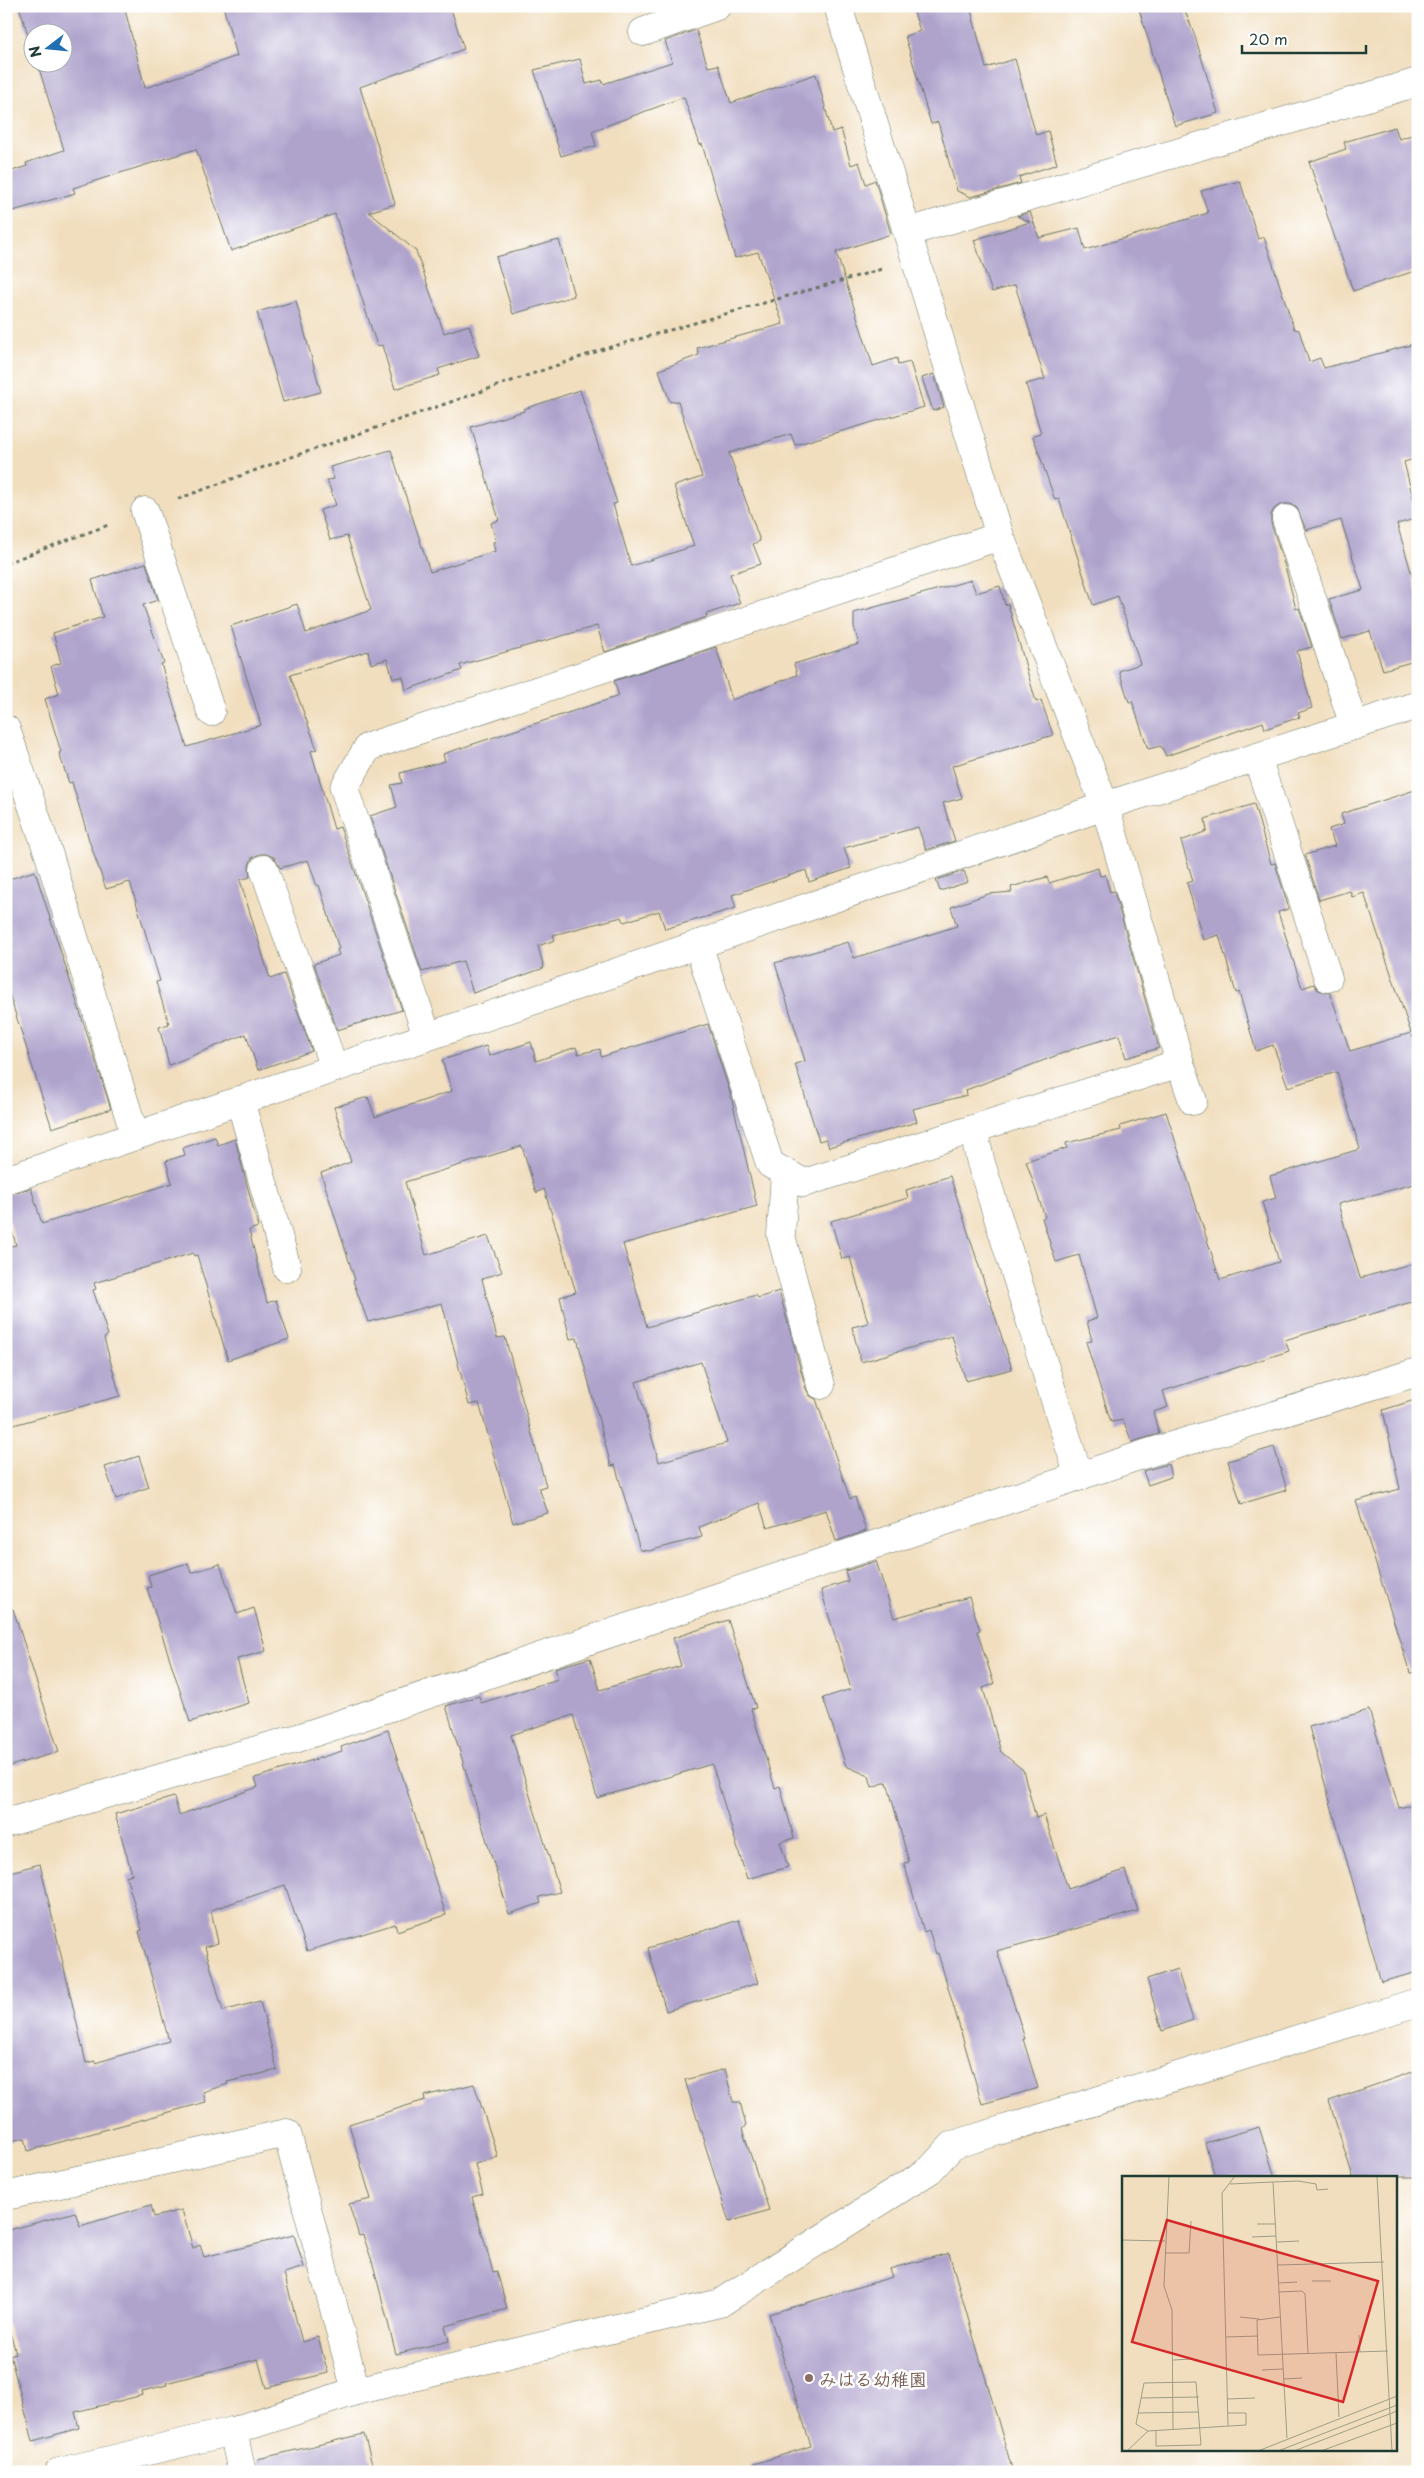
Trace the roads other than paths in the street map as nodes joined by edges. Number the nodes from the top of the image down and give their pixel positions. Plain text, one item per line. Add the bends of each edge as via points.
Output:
1 (717, 6) edge
2 (838, 6) edge
3 (643, 32) dead end
4 (1418, 82) edge
5 (908, 232) junction
6 (145, 511) road end
7 (1286, 519) dead end
8 (1000, 536) junction
9 (1418, 705) edge
10 (212, 712) dead end
11 (1354, 726) junction
12 (6, 729) edge
13 (1257, 757) junction
14 (1105, 806) junction
15 (264, 869) dead end
16 (698, 944) junction
17 (1328, 978) dead end
18 (427, 1036) junction
19 (1180, 1064) junction
20 (334, 1068) junction
21 (240, 1100) junction
22 (1193, 1101) dead end
23 (973, 1129) junction
24 (135, 1136) junction
25 (786, 1173) junction
26 (6, 1180) edge
27 (286, 1268) dead end
28 (1418, 1372) edge
29 (821, 1385) dead end
30 (1079, 1476) junction
31 (6, 1823) edge
32 (1418, 2002) edge
33 (6, 2196) edge
34 (356, 2391) junction
35 (232, 2431) junction
36 (59, 2472) edge
37 (242, 2472) edge

1 - 3 street
2 - 5 street
4 - 5 street
5 - 8 street
6 - 10 street
7 - 11 street
8 - 14 street
8 - 18 street via 368,747 344,788
9 - 11 street
11 - 13 street
12 - 24 street via 49,855
13 - 14 street
13 - 17 street
14 - 16 street
14 - 19 street
15 - 20 street
16 - 18 street
16 - 25 street via 770,1164
18 - 20 street
19 - 22 street
19 - 23 street
20 - 21 street
21 - 24 street
21 - 27 street
23 - 25 street via 804,1183
23 - 30 street
24 - 26 street
25 - 29 street via 781,1234
28 - 30 street
30 - 31 street via 295,1740
32 - 34 street via 953,2145 930,2170 720,2303
33 - 34 street via 287,2133
34 - 35 street
35 - 36 street
35 - 37 street

